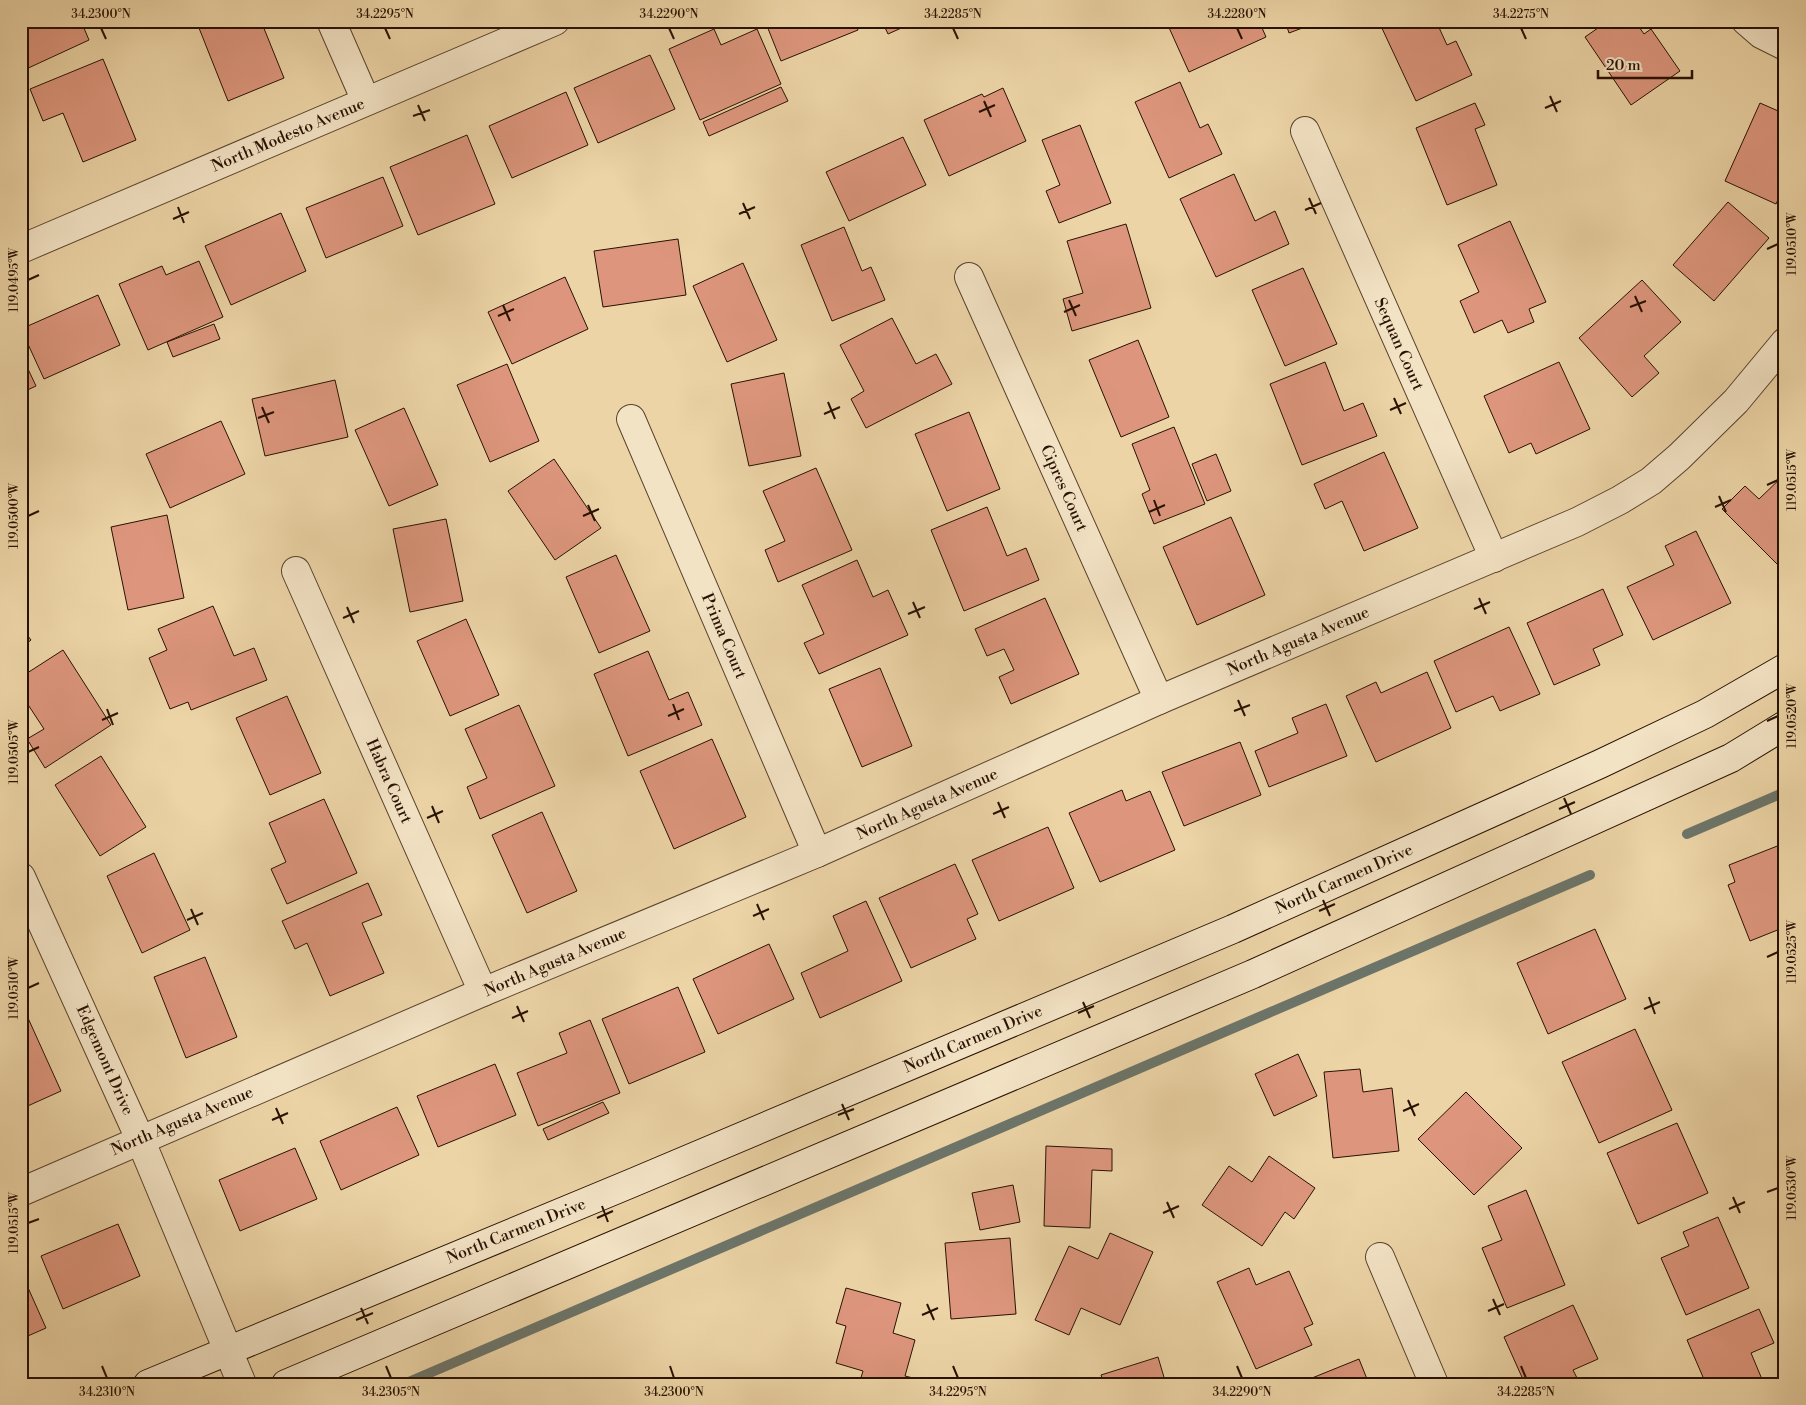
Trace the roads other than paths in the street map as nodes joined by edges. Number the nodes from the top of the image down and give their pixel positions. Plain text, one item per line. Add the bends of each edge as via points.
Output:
1 (331, 21) edge
2 (555, 21) edge
3 (1746, 21) edge
4 (1785, 46) edge
5 (366, 101) junction
6 (1305, 131) dead end
7 (21, 248) edge
8 (969, 277) dead end
9 (1785, 342) edge
10 (631, 419) dead end
11 (1494, 558) junction
12 (296, 571) dead end
13 (1785, 668) edge
14 (1159, 700) junction
15 (1785, 725) edge
16 (817, 853) junction
17 (21, 877) edge
18 (483, 992) junction
19 (140, 1139) junction
20 (21, 1192) edge
21 (1380, 1257) dead end
22 (226, 1350) junction
23 (148, 1384) edge
24 (242, 1384) edge
25 (286, 1384) edge
26 (1434, 1384) edge

1 - 5 street
2 - 5 street, North Modesto Avenue
3 - 4 street via 1761,34
5 - 7 street, North Modesto Avenue
6 - 11 street, Sequan Court
8 - 14 street, Cipres Court
9 - 11 street, North Agusta Avenue via 1736,401 1651,481 1577,522
10 - 16 street, Prima Court
11 - 14 street, North Agusta Avenue
12 - 18 street, Habra Court
13 - 22 street, North Carmen Drive via 1705,714 1600,764 1233,929
14 - 16 street, North Agusta Avenue
15 - 25 street via 1732,758 1253,974
16 - 18 street, North Agusta Avenue
17 - 19 street, Edgemont Drive
18 - 19 street, North Agusta Avenue
19 - 20 street, North Agusta Avenue
19 - 22 street, Edgemont Drive
21 - 26 street
22 - 23 street, North Carmen Drive
22 - 24 street, Edgemont Drive

